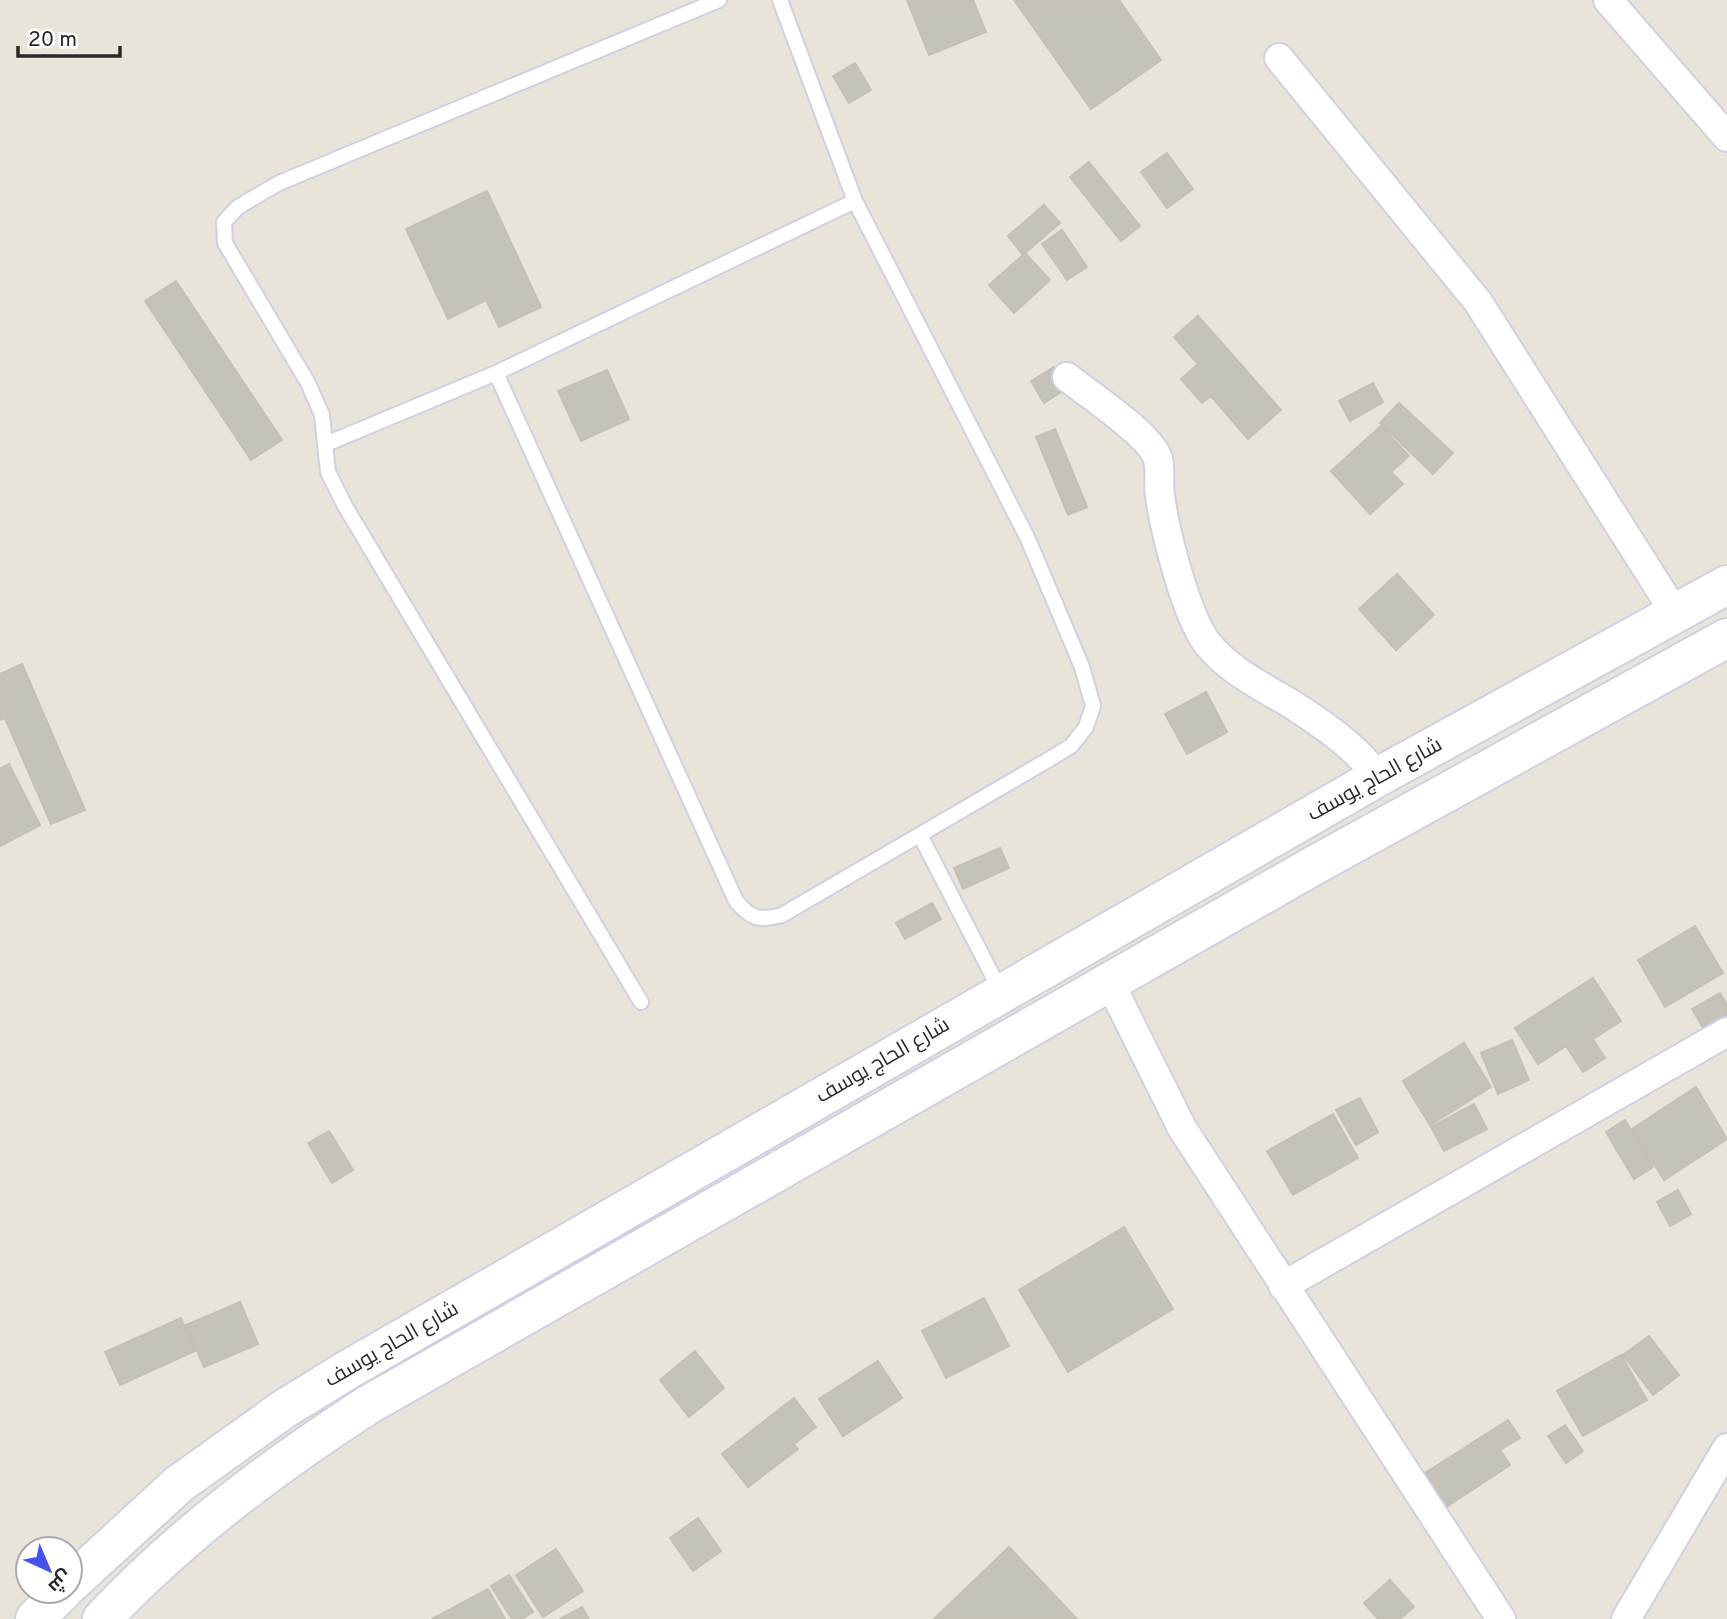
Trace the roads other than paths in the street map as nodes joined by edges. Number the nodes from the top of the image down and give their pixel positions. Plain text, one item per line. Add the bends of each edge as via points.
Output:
1 (719, 0) edge
2 (780, 0) edge
3 (1608, 0) edge
4 (1279, 58) dead end
5 (1727, 137) edge
6 (855, 201) junction
7 (496, 373) junction
8 (1067, 377) dead end
9 (326, 444) junction
10 (1727, 585) edge
11 (1675, 613) junction
12 (1727, 638) edge
13 (1378, 777) junction
14 (920, 835) junction
15 (1109, 981) junction
16 (1002, 993) junction
17 (640, 1002) dead end
18 (1727, 1032) edge
19 (1283, 1286) junction
20 (1727, 1448) edge
21 (84, 1571) edge
22 (49, 1605) edge
23 (35, 1619) edge
24 (102, 1619) edge
25 (1502, 1619) edge
26 (1626, 1619) edge

1 - 9 lane via 279,183 237,206 224,222 225,243 308,383 322,415
2 - 6 lane
3 - 5 street
4 - 11 street via 1478,302
6 - 7 lane
6 - 14 lane via 1028,539 1082,667 1093,706 1086,727 1071,746
7 - 9 lane
7 - 14 lane via 736,901 748,916 762,920 782,915
8 - 13 street via 1138,431 1158,458 1160,496 1175,558 1189,608 1207,643 1244,677 1337,735
9 - 17 lane via 328,472 345,506
10 - 11 main road, شارع الحاج يوسف
11 - 13 main road, شارع الحاج يوسف
12 - 15 main road, شارع الحاج يوسف
13 - 16 main road, شارع الحاج يوسف
14 - 16 lane
15 - 19 street via 1182,1128
15 - 24 main road, شارع الحاج يوسف via 368,1405 228,1502 148,1570
16 - 21 main road, شارع الحاج يوسف via 284,1409 179,1484
18 - 19 street
19 - 25 street
20 - 26 street
22 - 23 main road

